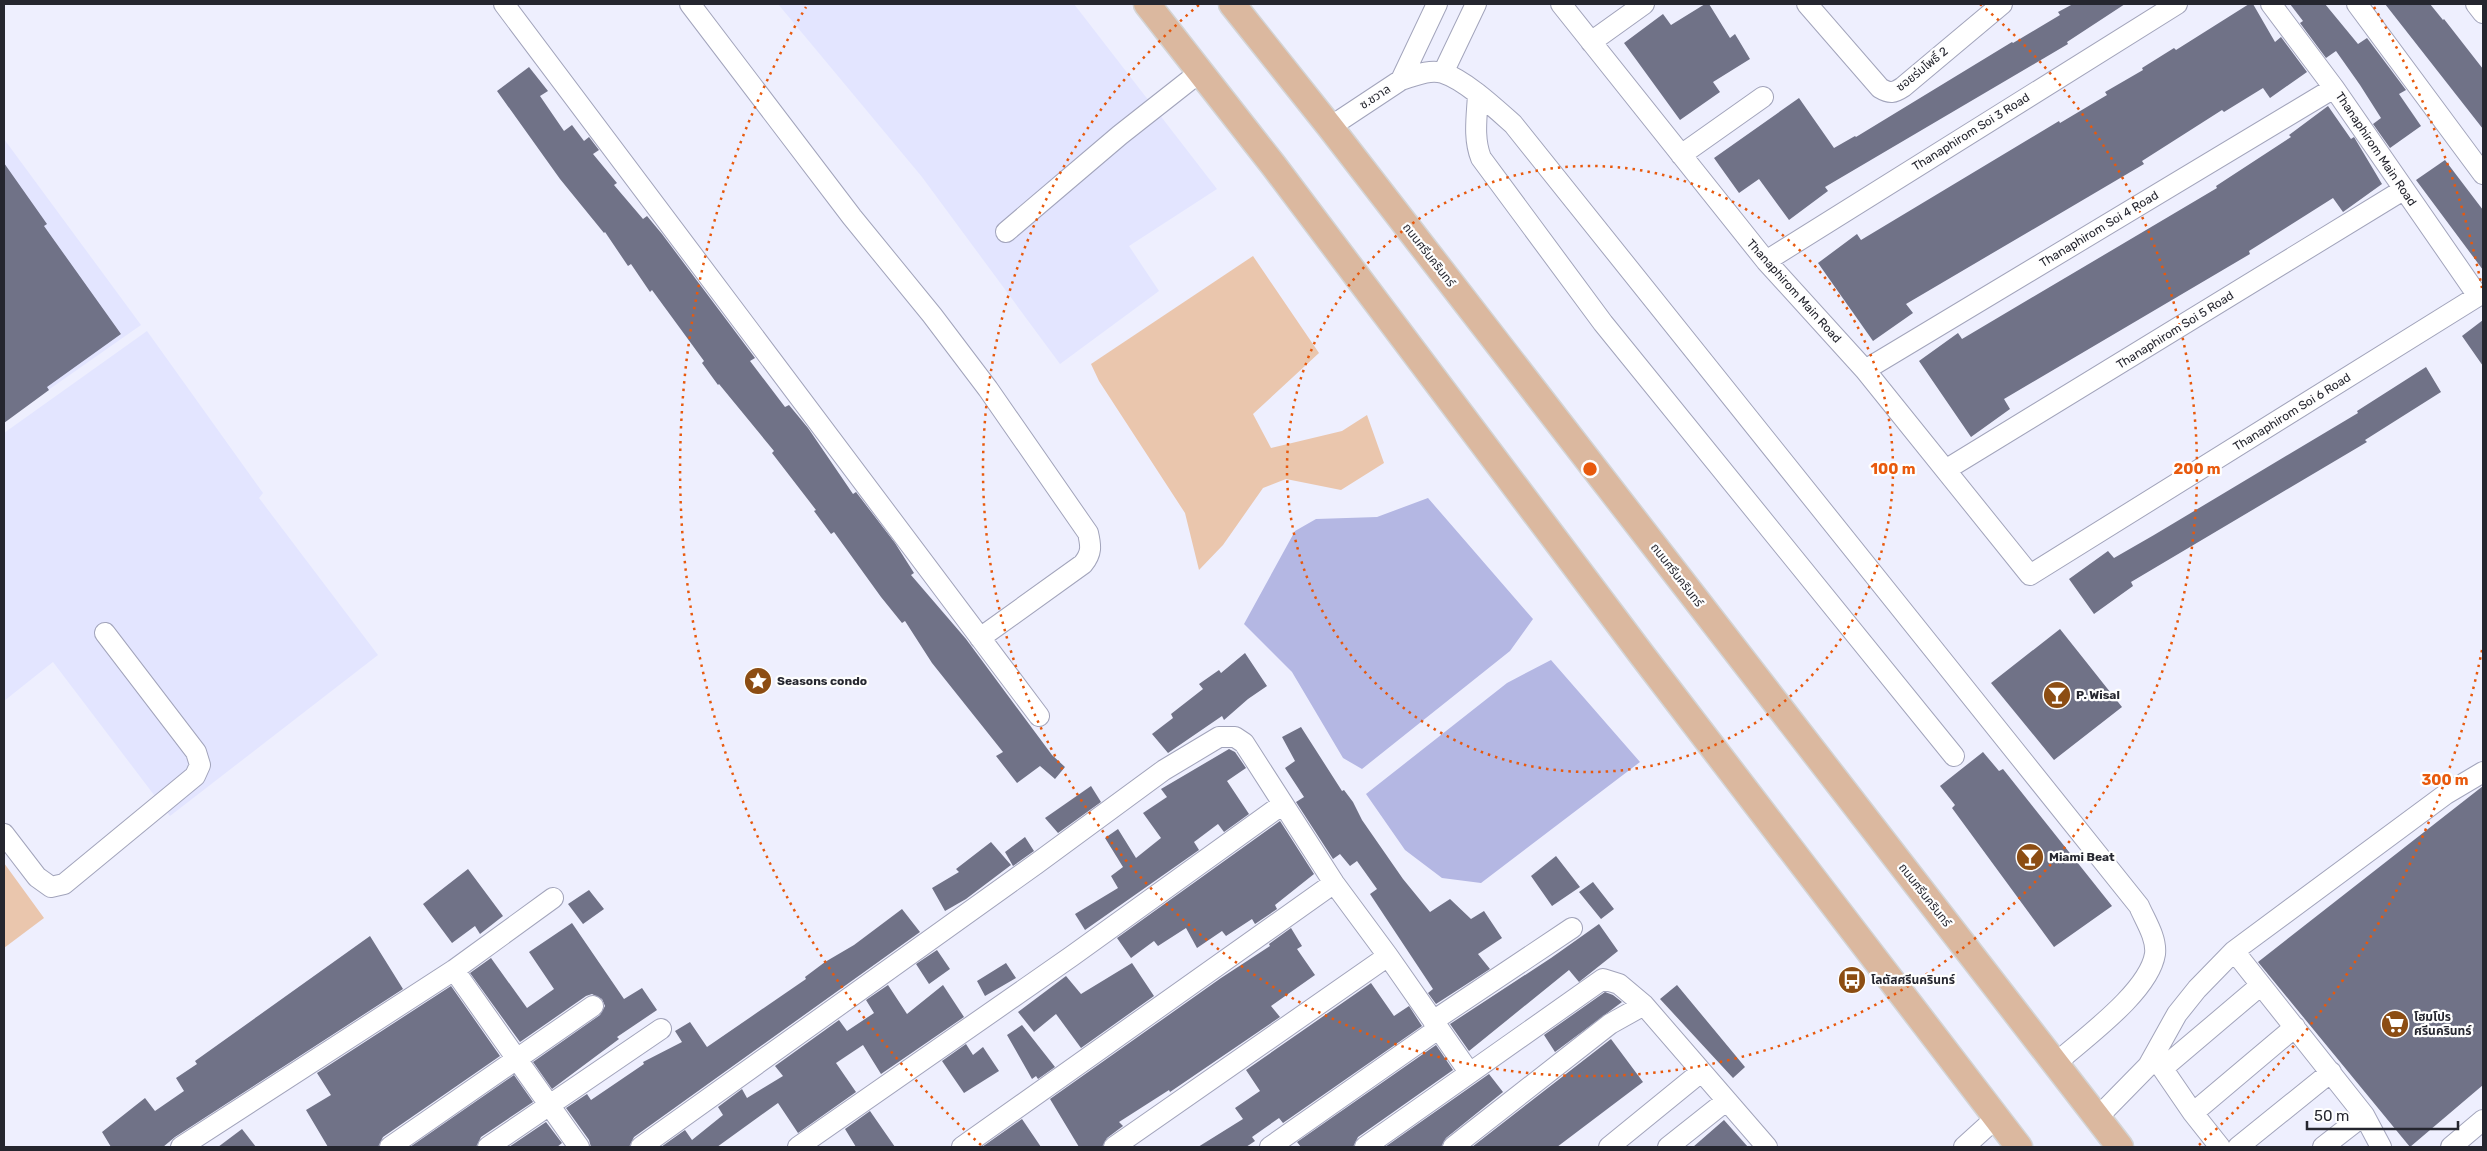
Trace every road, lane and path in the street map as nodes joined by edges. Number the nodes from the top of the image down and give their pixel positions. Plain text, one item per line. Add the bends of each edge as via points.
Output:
1 (504, 4) edge
2 (690, 4) edge
3 (1147, 4) edge
4 (1232, 4) edge
5 (1436, 4) edge
6 (1476, 4) edge
7 (1561, 4) edge
8 (1644, 4) edge
9 (1807, 4) edge
10 (2002, 4) edge
11 (2177, 4) edge
12 (2272, 4) edge
13 (2357, 4) edge
14 (2476, 4) edge
15 (2483, 13) edge
16 (1591, 42) junction
17 (1200, 72) junction
18 (1443, 73) junction
19 (1400, 80) junction
20 (2334, 88) junction
21 (1478, 94) junction
22 (1763, 97) dead end
23 (1330, 127) junction
24 (1681, 155) junction
25 (2483, 174) edge
26 (2403, 190) junction
27 (1006, 232) dead end
28 (1766, 261) junction
29 (2478, 296) joint
30 (1865, 370) junction
31 (1947, 469) junction
32 (2030, 575) joint
33 (105, 633) dead end
34 (980, 638) junction
35 (1039, 716) dead end
36 (1954, 756) dead end
37 (2483, 772) edge
38 (1283, 804) junction
39 (4, 834) edge
40 (1334, 883) junction
41 (552, 898) dead end
42 (1572, 928) dead end
43 (2234, 951) junction
44 (1388, 956) junction
45 (454, 970) junction
46 (2261, 985) junction
47 (1644, 1005) junction
48 (593, 1006) dead end
49 (1436, 1025) junction
50 (2294, 1027) junction
51 (661, 1029) dead end
52 (516, 1057) junction
53 (2159, 1063) junction
54 (2055, 1064) junction
55 (1469, 1072) junction
56 (1701, 1072) junction
57 (2331, 1072) junction
58 (1726, 1101) junction
59 (549, 1104) junction
60 (2193, 1113) junction
61 (2364, 1115) junction
62 (1996, 1118) junction
63 (2097, 1118) junction
64 (2483, 1120) edge
65 (1479, 1140) edge
66 (181, 1147) edge
67 (390, 1147) edge
68 (488, 1147) edge
69 (579, 1147) edge
70 (641, 1147) edge
71 (798, 1147) edge
72 (962, 1147) edge
73 (1114, 1147) edge
74 (1270, 1147) edge
75 (1365, 1147) edge
76 (1453, 1147) edge
77 (1609, 1147) edge
78 (1668, 1147) edge
79 (1767, 1147) edge
80 (1964, 1147) edge
81 (2019, 1147) edge
82 (2120, 1147) edge
83 (2220, 1147) edge
84 (2238, 1147) edge
85 (2323, 1147) edge
86 (2381, 1147) edge
87 (2451, 1147) edge

1 - 34 street
2 - 34 street via 988,389 1088,533 1091,547 1084,564
3 - 17 main road
4 - 23 main road, ถนนศรีนครินทร์
5 - 19 street, ซ.ชวาล
6 - 18 street
7 - 16 street, Thanaphirom Main Road
8 - 16 street
9 - 10 street, ซอยร่มโพธิ์ 2 via 1887,93 1902,87
11 - 28 street, Thanaphirom Soi 3 Road
12 - 20 street, Thanaphirom Main Road
13 - 25 street
14 - 15 street
16 - 24 street, Thanaphirom Main Road
17 - 27 street
17 - 62 main road
18 - 19 street via 1420,73
18 - 21 street
19 - 23 street, ซ.ชวาล
20 - 26 street, Thanaphirom Main Road
20 - 30 street, Thanaphirom Soi 4 Road
21 - 36 street via 1476,146 1481,158 1603,323
21 - 54 street via 1513,124 2139,906 2151,933 2155,953 2147,976 2134,993
22 - 24 street
23 - 54 main road, ถนนศรีนครินทร์
24 - 28 street, Thanaphirom Main Road
26 - 29 street, Thanaphirom Main Road
26 - 31 street, Thanaphirom Soi 5 Road
28 - 30 street, Thanaphirom Main Road
29 - 32 street, Thanaphirom Soi 6 Road
30 - 31 street, Thanaphirom Main Road
31 - 32 street, Thanaphirom Main Road
33 - 39 street via 196,752 200,764 195,776 64,884 50,887 37,877
34 - 35 street
37 - 43 street via 2446,794
38 - 40 street
38 - 70 street via 1244,743 1235,737 1218,737 1164,770
38 - 71 street
40 - 44 street
40 - 72 street
41 - 45 street
42 - 49 street
43 - 46 street
43 - 53 street via 2177,1014
44 - 49 street
44 - 73 street
45 - 52 street
45 - 66 street
46 - 50 street
46 - 53 street
47 - 55 street via 1619,984 1603,979
47 - 56 street
47 - 65 street via 1610,1024
48 - 52 street
49 - 55 street
49 - 74 street
50 - 57 street
50 - 60 street
51 - 59 street
52 - 59 street
52 - 67 street
53 - 60 street
53 - 63 street
54 - 63 main road, ถนนศรีนครินทร์
55 - 75 street
56 - 58 street
56 - 77 street
57 - 61 street
57 - 84 street
58 - 78 street
58 - 79 street
59 - 68 street
59 - 69 street
60 - 83 street
61 - 85 street
61 - 86 street
62 - 80 street
62 - 81 main road
63 - 82 main road, ถนนศรีนครินทร์
64 - 87 street
65 - 76 street

